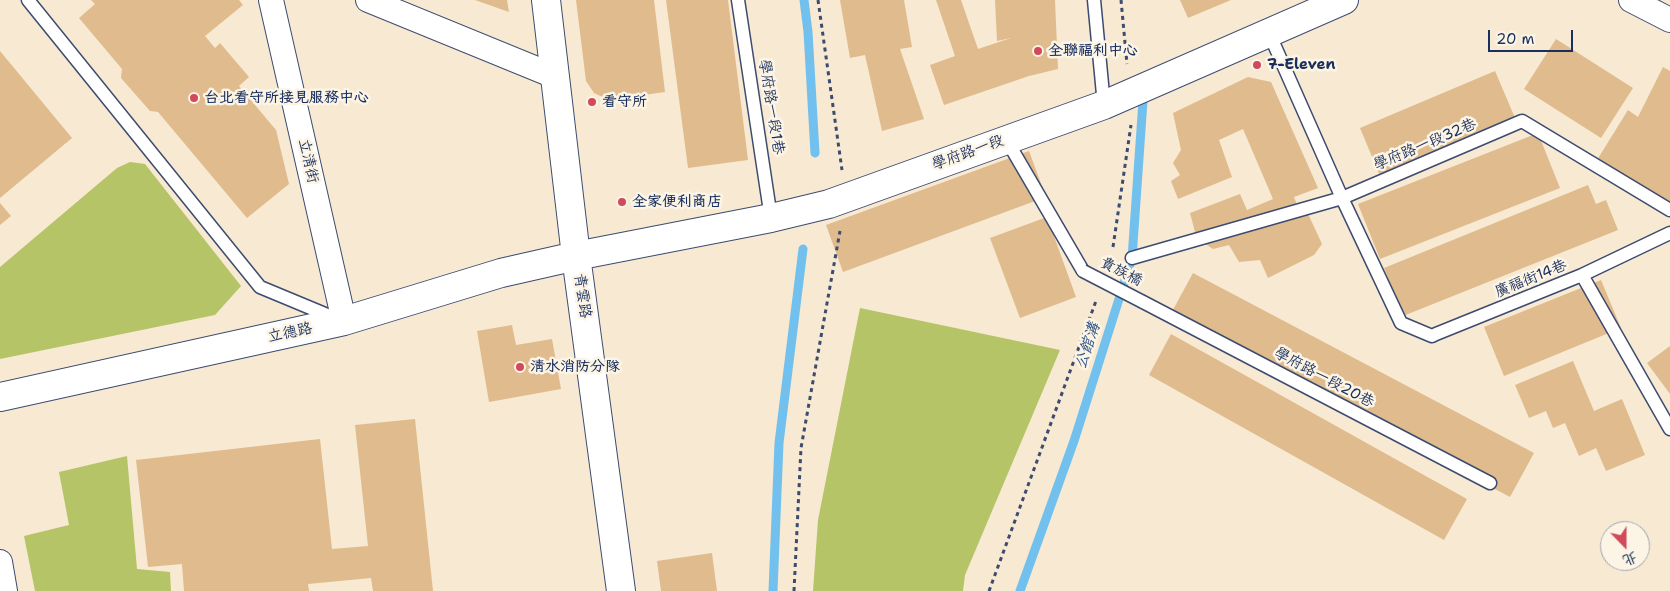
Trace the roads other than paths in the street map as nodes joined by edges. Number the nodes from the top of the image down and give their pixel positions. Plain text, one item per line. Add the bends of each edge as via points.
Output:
1 (28, 0) edge
2 (271, 0) edge
3 (368, 0) edge
4 (546, 0) edge
5 (738, 0) edge
6 (1094, 0) edge
7 (1344, 0) edge
8 (1631, 0) edge
9 (1670, 20) edge
10 (1269, 33) junction
11 (554, 76) junction
12 (1104, 105) junction
13 (1006, 139) junction
14 (1342, 198) junction
15 (1670, 210) edge
16 (771, 218) junction
17 (1670, 233) edge
18 (576, 256) junction
19 (1132, 258) dead end
20 (1582, 275) junction
21 (1143, 302) joint
22 (344, 321) junction
23 (0, 397) edge
24 (1670, 429) edge
25 (1490, 483) dead end
26 (0, 562) edge
27 (5, 591) edge
28 (621, 591) edge

1 - 22 lane via 260,288
2 - 22 street, 立清街
3 - 11 street
4 - 11 street, 青雲路
5 - 16 lane, 學府路一段1巷
6 - 12 lane
7 - 10 street, 學府路一段
8 - 9 street
10 - 12 street, 學府路一段
10 - 14 lane
11 - 18 street, 青雲路
12 - 13 street, 學府路一段
13 - 16 street, 學府路一段 via 830,204
13 - 21 lane, 貴族橋, bridge via 1083,272
14 - 15 lane, 學府路一段32巷 via 1522,121
14 - 19 lane, 學府路一段32巷
14 - 20 lane, 廣福街14巷 via 1401,323 1432,336
16 - 18 street, 學府路一段
17 - 20 lane, 廣福街14巷
18 - 22 street, 立德路 via 501,273
18 - 28 street, 青雲路
20 - 24 lane
21 - 25 lane, 學府路一段20巷
22 - 23 street, 立德路
26 - 27 street

